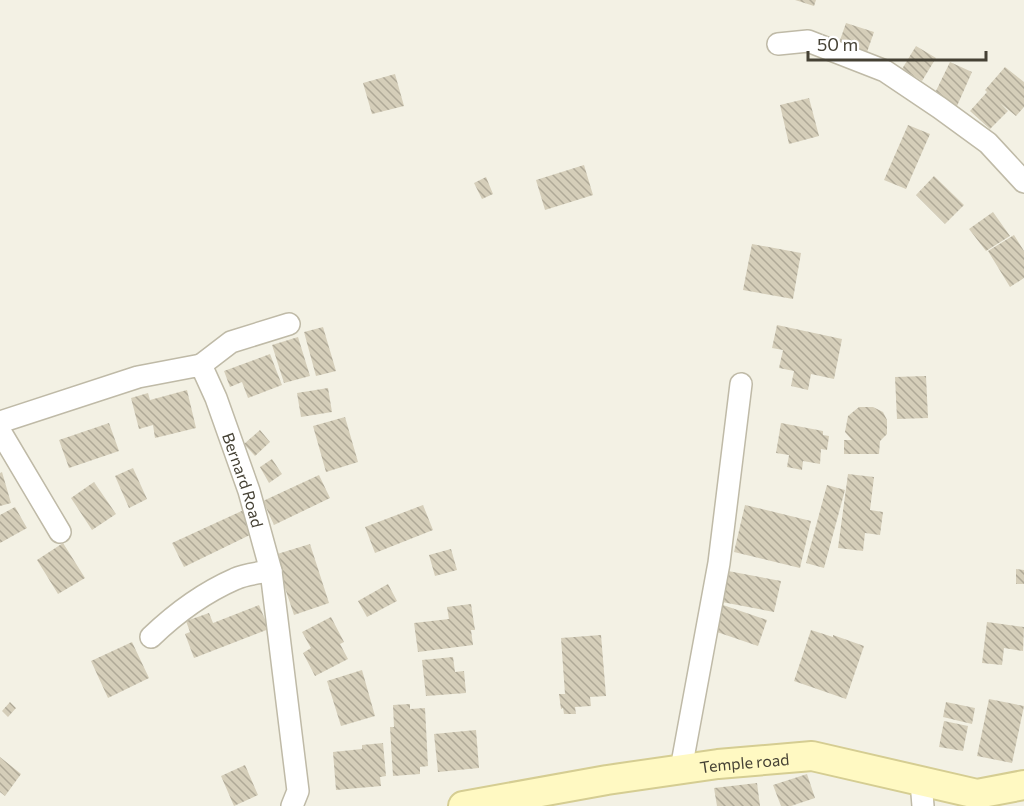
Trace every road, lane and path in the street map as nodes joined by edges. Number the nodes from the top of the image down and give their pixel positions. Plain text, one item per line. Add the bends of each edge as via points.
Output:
1 (778, 44) dead end
2 (1024, 182) edge
3 (288, 324) dead end
4 (201, 365) junction
5 (741, 384) dead end
6 (0, 422) edge
7 (0, 431) edge
8 (60, 532) dead end
9 (271, 571) junction
10 (151, 637) dead end
11 (681, 770) junction
12 (1024, 785) edge
13 (922, 794) edge
14 (292, 806) edge
15 (463, 806) edge

1 - 2 street via 808,41 885,71 988,143
3 - 4 street via 231,342
4 - 6 street via 138,377
4 - 9 street, Bernard Road via 249,491
5 - 11 street via 719,563
7 - 8 street
9 - 10 street via 236,578 197,599
9 - 14 street, Bernard Road via 298,791
11 - 13 street, Temple road via 812,756
11 - 15 street, Temple road
12 - 13 street, Temple road via 977,794

